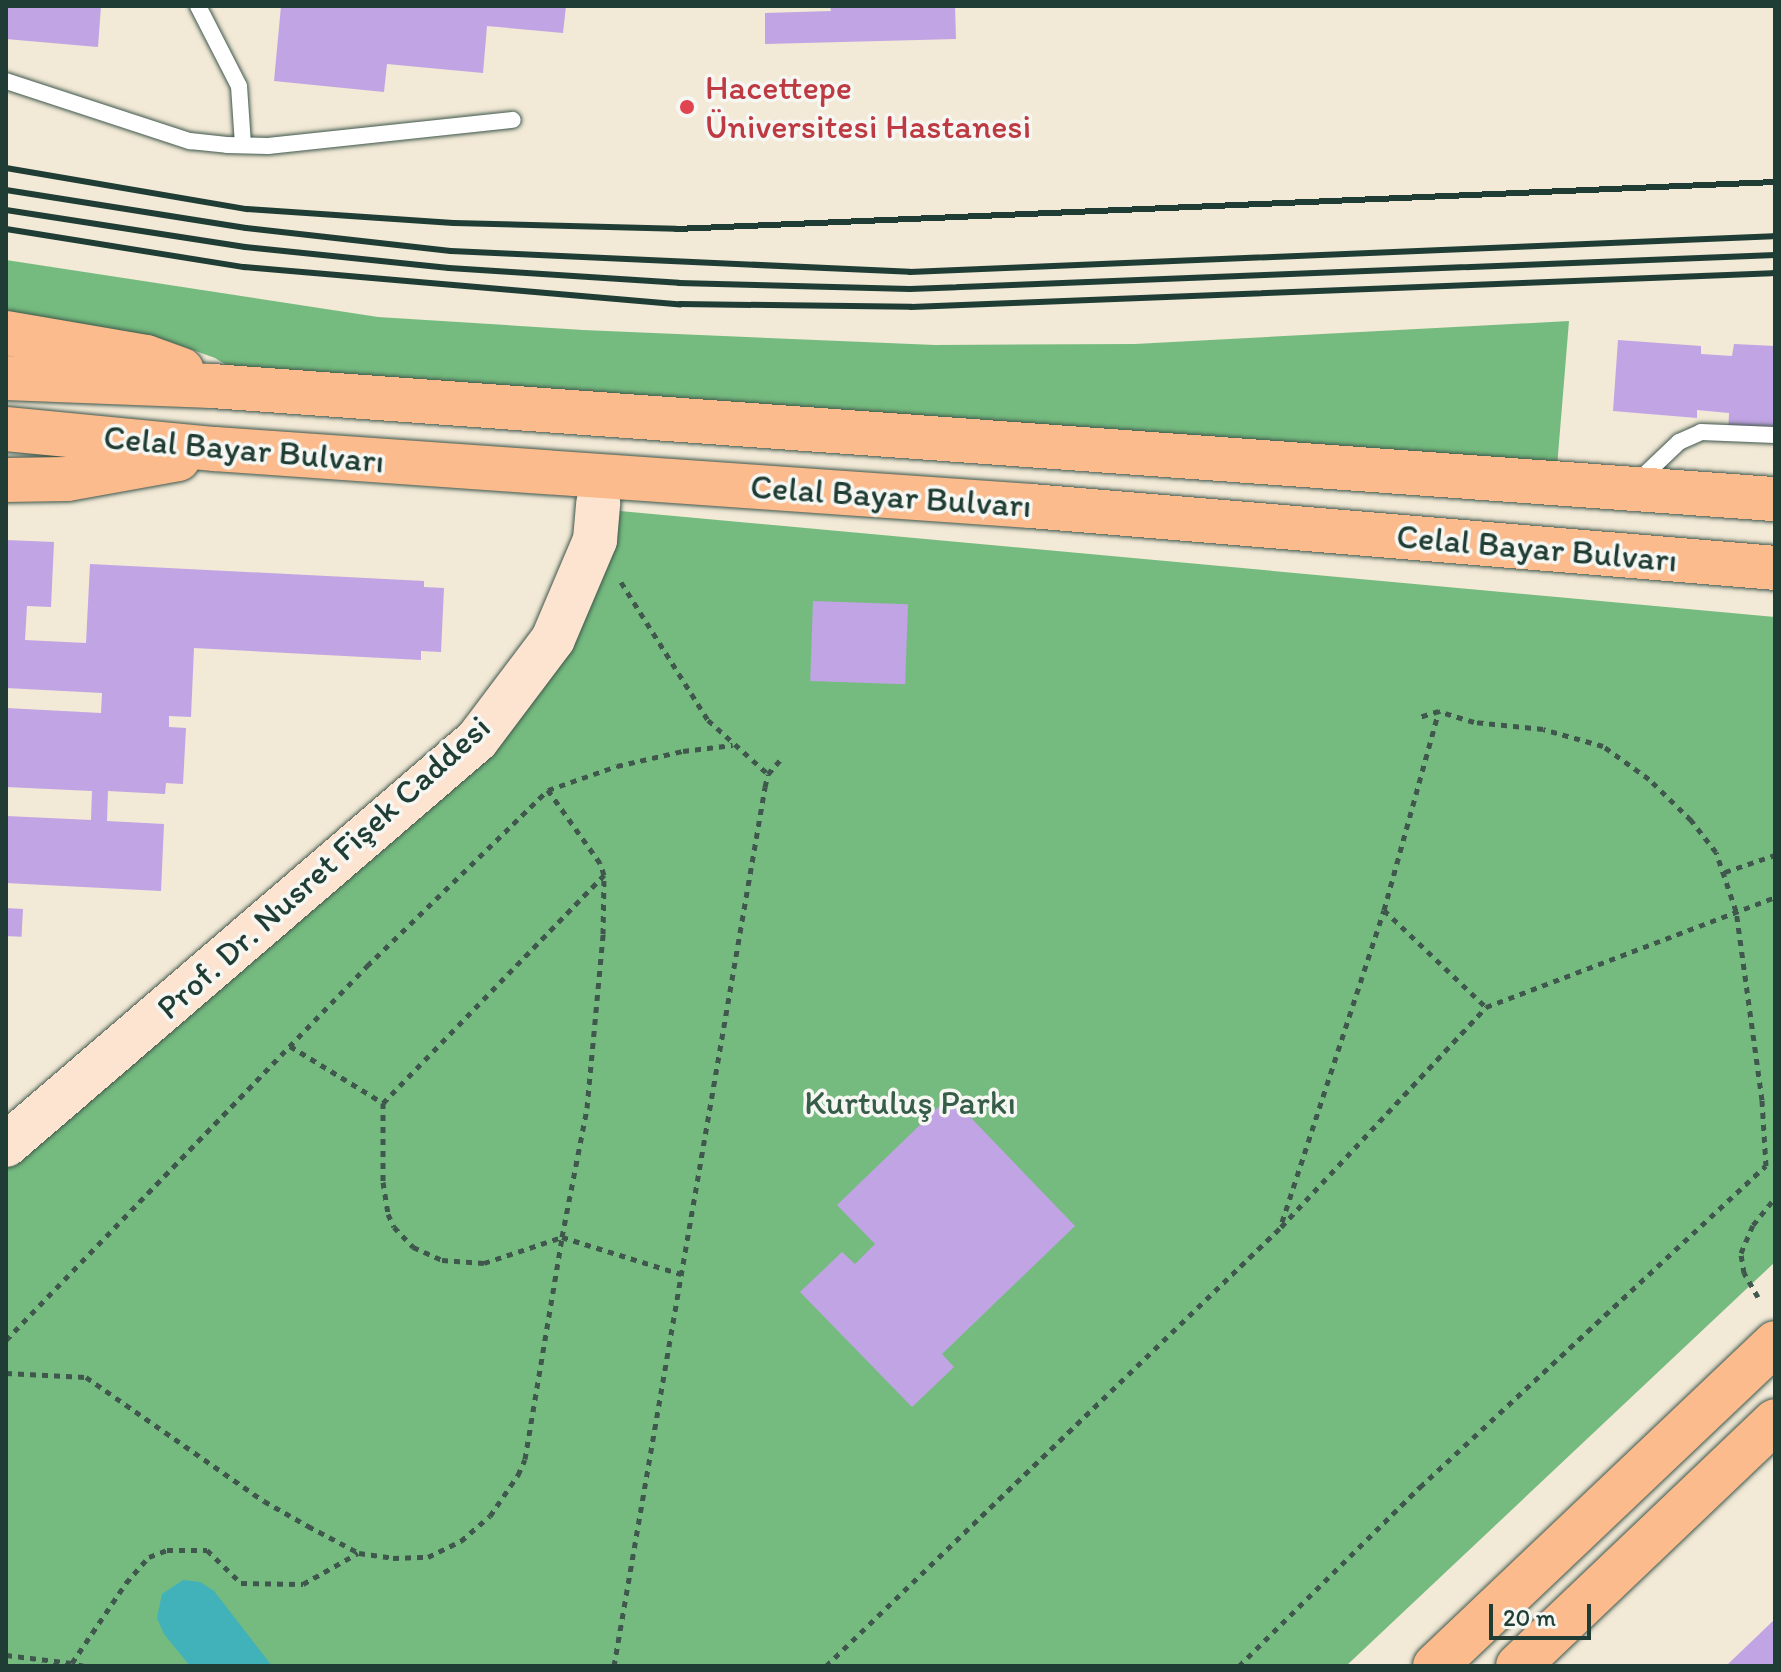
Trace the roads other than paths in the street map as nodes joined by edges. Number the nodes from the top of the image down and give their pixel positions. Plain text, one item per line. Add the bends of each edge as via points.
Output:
1 (198, 6) edge
2 (6, 81) edge
3 (513, 120) dead end
4 (243, 145) junction
5 (6, 333) edge
6 (6, 378) edge
7 (212, 386) junction
8 (6, 429) edge
9 (1775, 435) edge
10 (215, 449) junction
11 (6, 480) edge
12 (1629, 489) junction
13 (1775, 499) edge
14 (596, 521) road end
15 (1775, 568) edge
16 (6, 1145) edge
17 (1775, 1343) edge
18 (1775, 1421) edge
19 (1435, 1666) edge
20 (1518, 1666) edge

1 - 4 lane via 239,86
2 - 4 lane via 190,141
3 - 4 lane
5 - 7 main road via 146,357
6 - 7 main road, Celal Bayar Bulvarı
7 - 12 main road, Celal Bayar Bulvarı
8 - 10 main road, Celal Bayar Bulvarı
9 - 12 lane via 1701,432 1679,442
10 - 11 main road via 67,479
10 - 15 main road, Celal Bayar Bulvarı via 1047,507
12 - 13 main road, Celal Bayar Bulvarı
14 - 16 main road, Prof. Dr. Nusret Fişek Caddesi via 553,639 477,740
17 - 19 main road
18 - 20 main road

